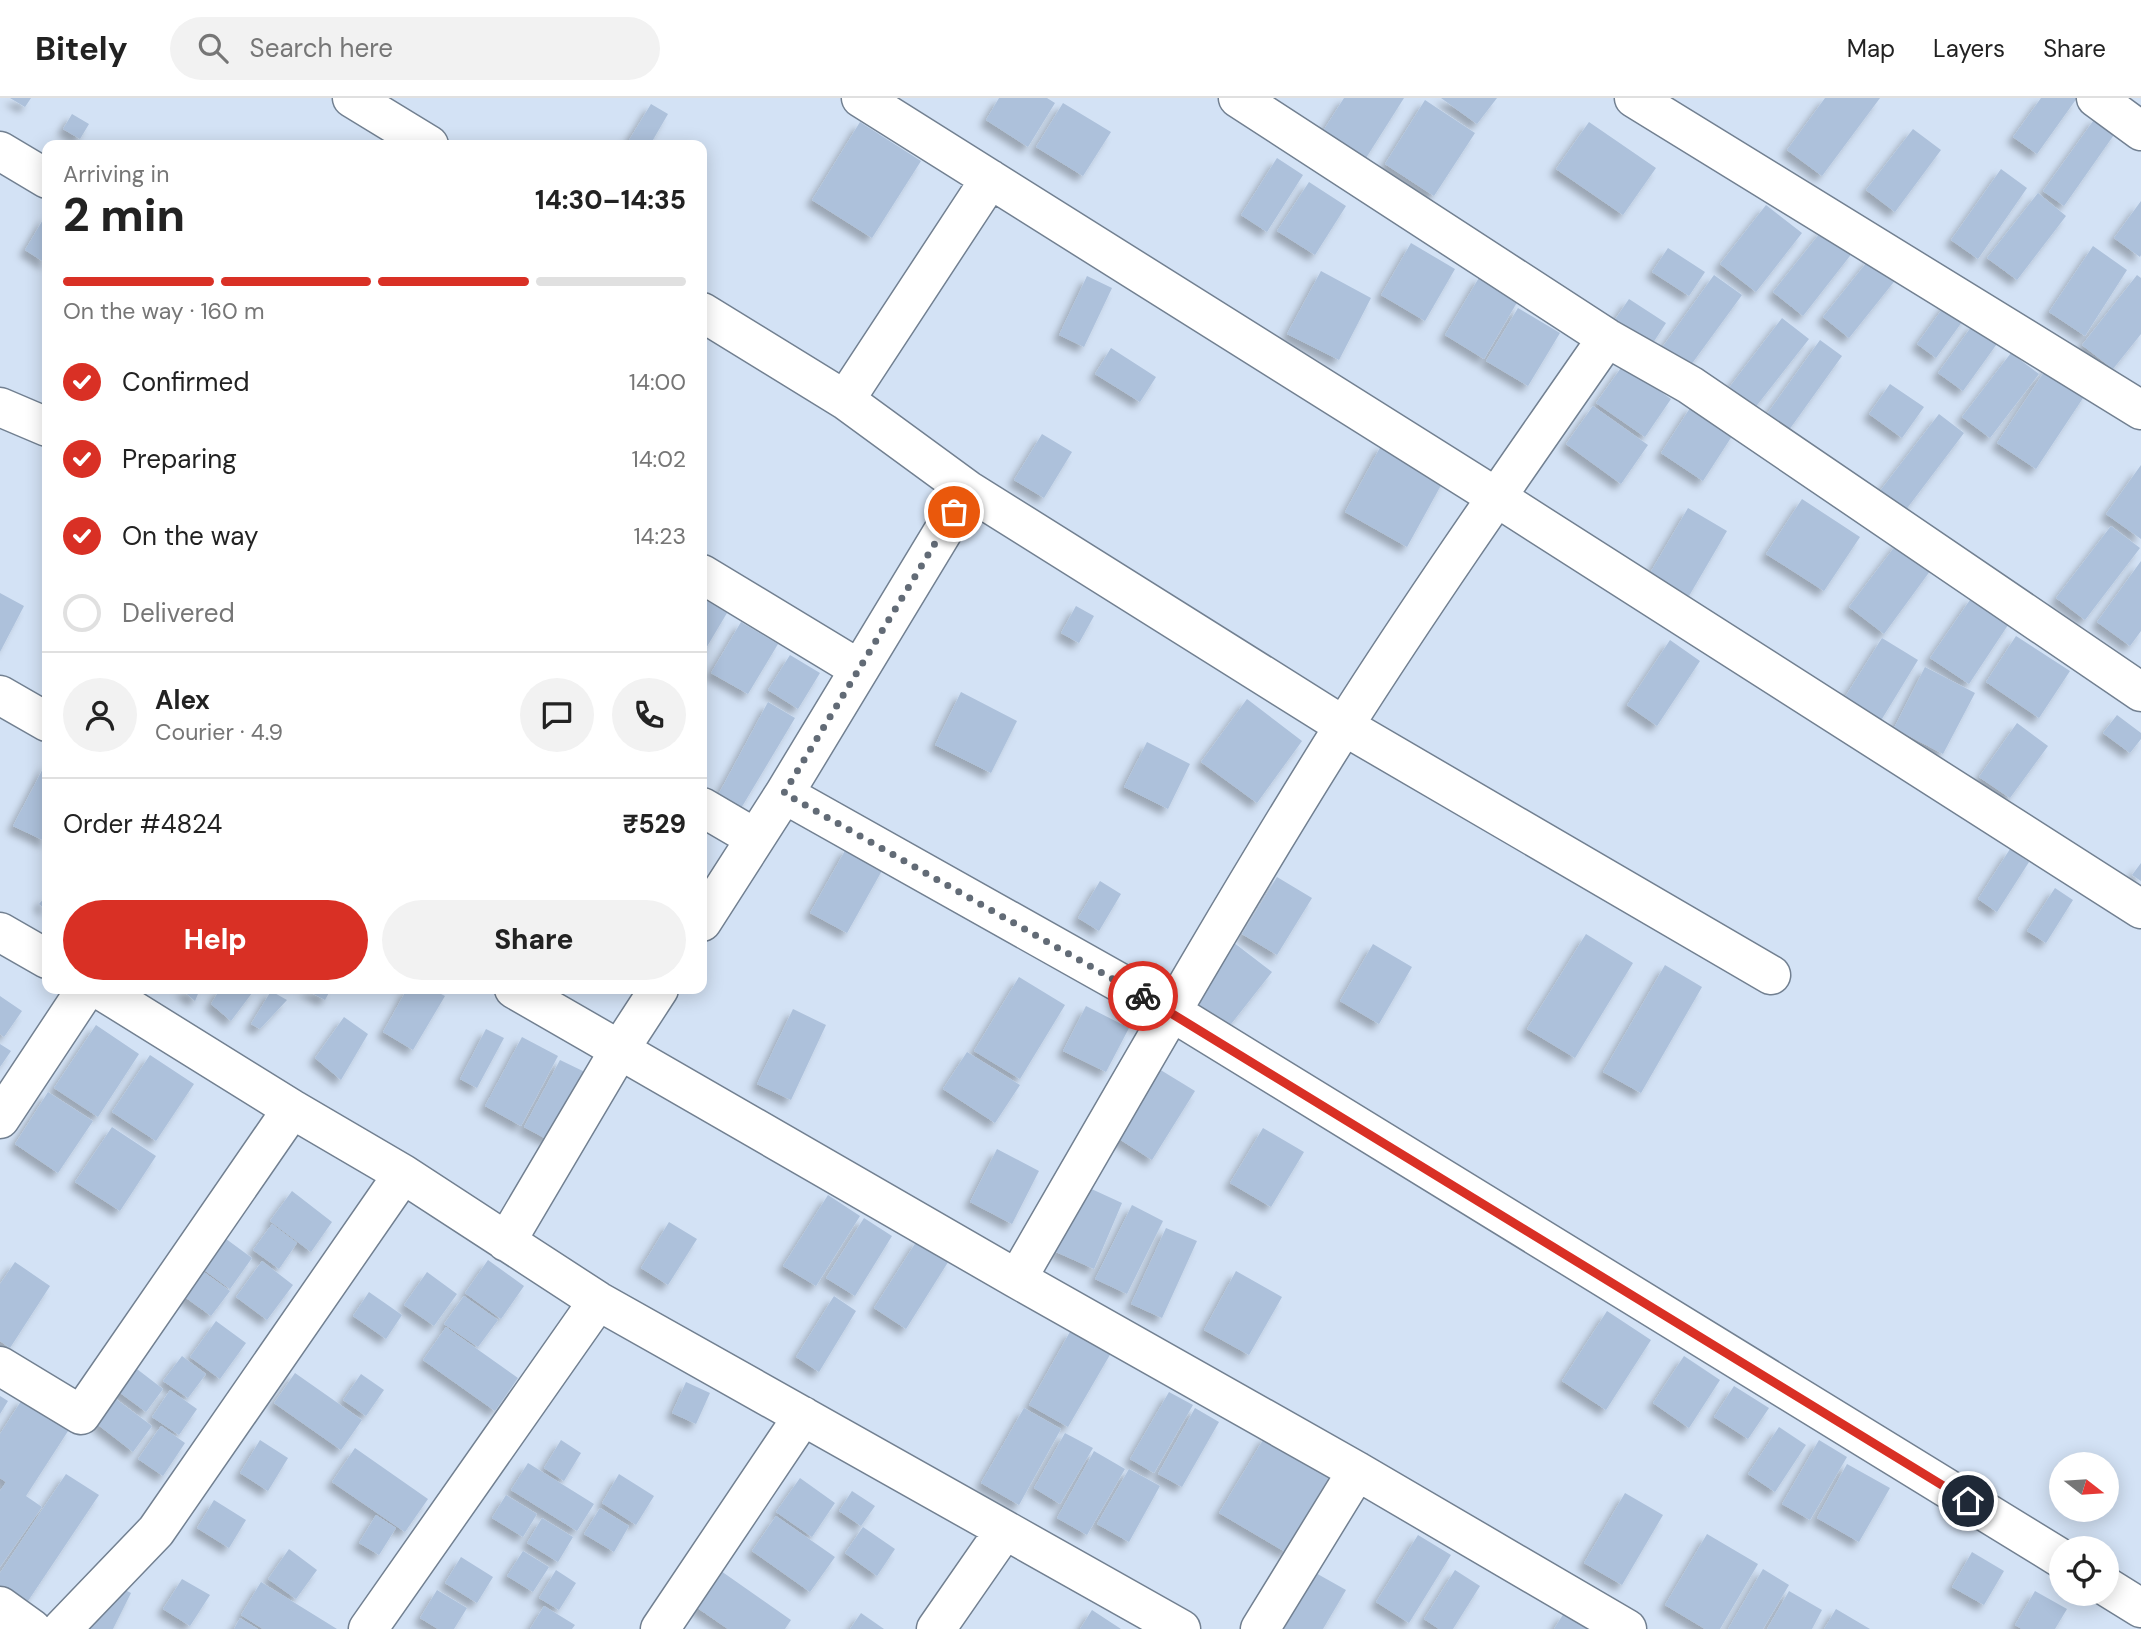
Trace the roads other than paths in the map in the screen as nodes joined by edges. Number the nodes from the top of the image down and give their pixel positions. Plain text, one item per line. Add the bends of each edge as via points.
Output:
1 (352, 98) edge
2 (861, 98) edge
3 (1238, 98) edge
4 (1634, 98) edge
5 (2096, 98) edge
6 (2141, 131) edge
7 (421, 140) edge
8 (0, 151) edge
9 (42, 176) edge
10 (990, 180) junction
11 (707, 315) edge
12 (1607, 338) junction
13 (845, 400) junction
14 (0, 407) edge
15 (2141, 410) edge
16 (42, 425) edge
17 (968, 490) junction
18 (1496, 497) junction
19 (707, 577) edge
20 (859, 669) junction
21 (2141, 692) edge
22 (0, 695) edge
23 (42, 719) edge
24 (1344, 726) junction
25 (784, 793) junction
26 (707, 810) edge
27 (755, 838) junction
28 (2141, 909) edge
29 (707, 914) edge
30 (0, 932) edge
31 (42, 956) edge
32 (1771, 975) dead end
33 (83, 994) edge
34 (107, 994) edge
35 (523, 994) edge
36 (656, 994) edge
37 (1172, 1012) junction
38 (620, 1049) junction
39 (292, 1109) junction
40 (0, 1119) edge
41 (403, 1174) junction
42 (506, 1242) junction
43 (1017, 1279) junction
44 (598, 1301) junction
45 (0, 1366) edge
46 (803, 1416) junction
47 (1357, 1471) junction
48 (1004, 1531) junction
49 (2049, 1551) edge
50 (2119, 1594) edge
51 (0, 1606) edge
52 (2141, 1608) edge
53 (32, 1629) edge
54 (62, 1629) edge
55 (368, 1629) edge
56 (660, 1629) edge
57 (936, 1629) edge
58 (1181, 1629) edge
59 (1260, 1629) edge
60 (1627, 1629) edge

1 - 7 street
2 - 10 street
3 - 12 street
4 - 15 street
5 - 6 street
8 - 9 street
10 - 13 street
10 - 18 street
11 - 13 street
12 - 18 street
12 - 21 street via 1690,385
13 - 17 street
14 - 16 street
17 - 20 street
17 - 24 street
18 - 24 street
18 - 28 street
19 - 20 street
20 - 25 street
22 - 23 street
24 - 32 street
24 - 37 street
25 - 27 street
25 - 37 street
26 - 27 street
27 - 29 street
30 - 31 street
33 - 40 street
34 - 39 street
35 - 38 street
36 - 38 street
37 - 43 street
37 - 49 street
38 - 42 street
38 - 43 street
39 - 41 street
39 - 45 street via 82,1415
41 - 42 street
41 - 54 street via 156,1531
42 - 44 street
43 - 47 street
44 - 46 street
44 - 55 street
46 - 48 street
46 - 56 street
47 - 59 street
47 - 60 street
48 - 57 street
48 - 58 street
50 - 52 street
51 - 53 street

